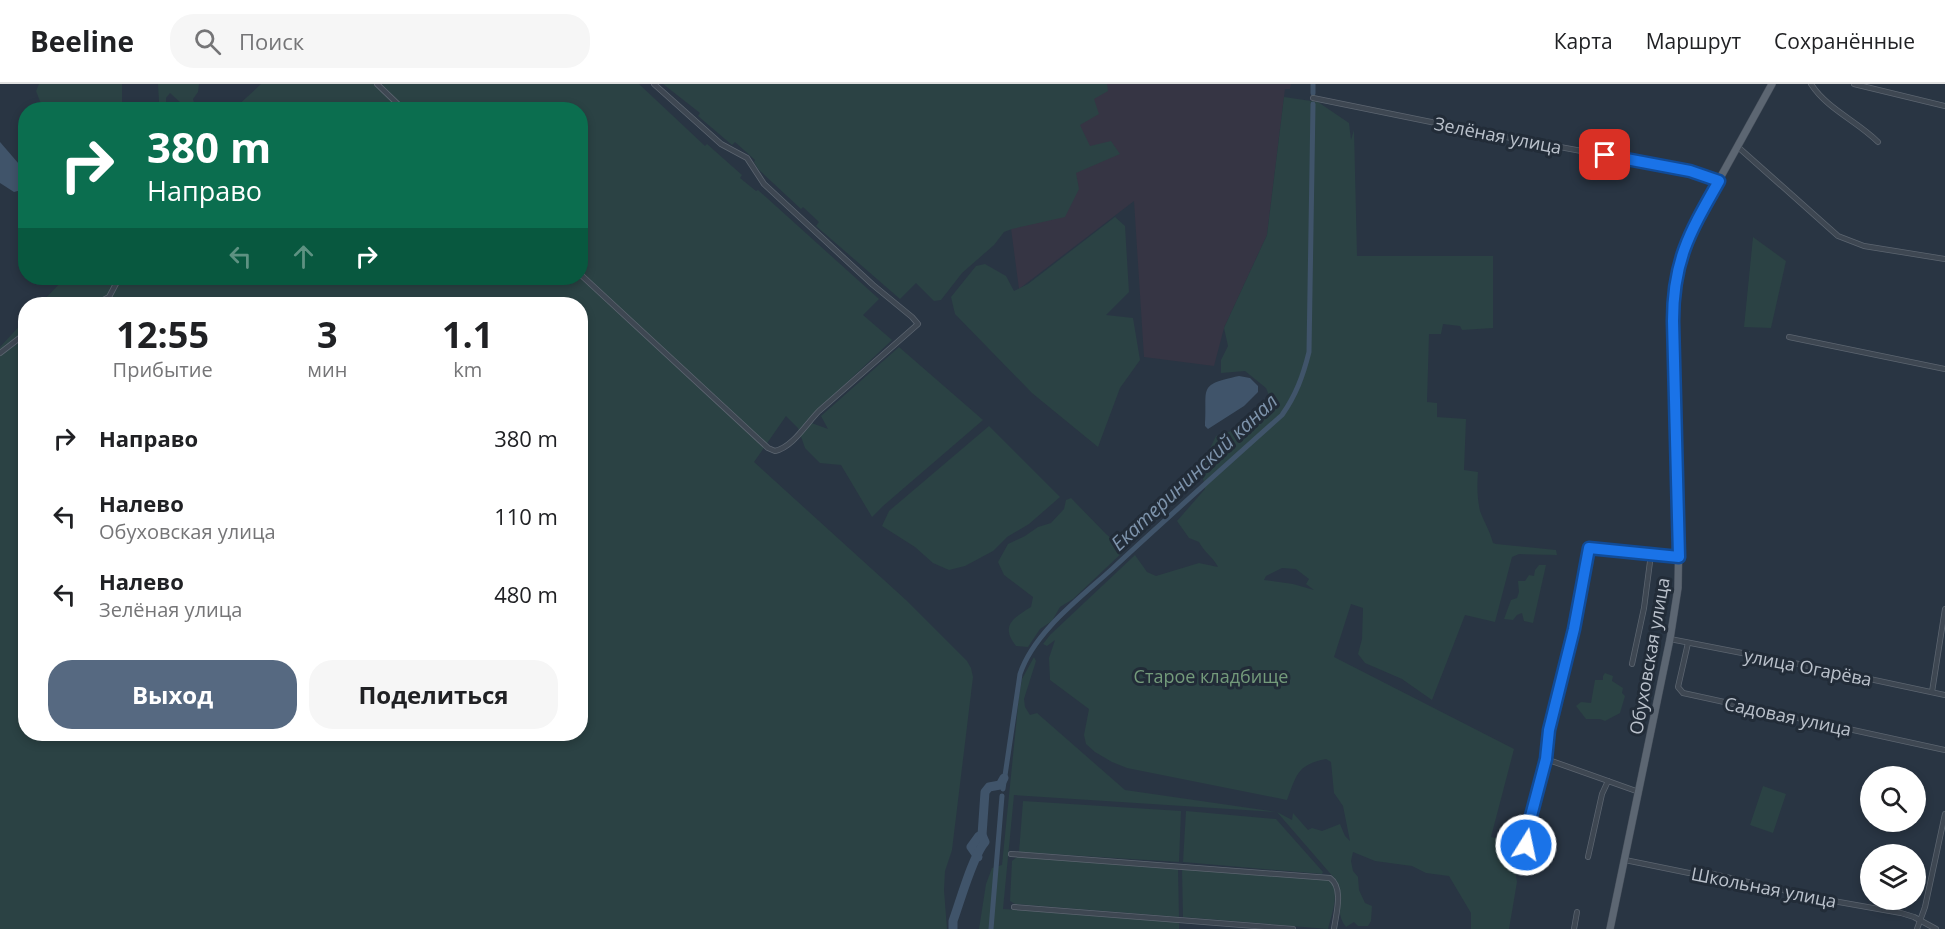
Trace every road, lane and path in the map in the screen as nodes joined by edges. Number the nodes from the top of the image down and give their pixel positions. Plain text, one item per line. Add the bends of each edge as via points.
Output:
1 (377, 84) edge
2 (654, 84) edge
3 (1811, 84) edge
4 (1854, 84) edge
5 (1770, 85) edge
6 (1313, 98) dead end
7 (396, 102) edge
8 (1945, 106) edge
9 (1878, 142) dead end
10 (1737, 147) junction
11 (1719, 181) junction
12 (1945, 259) edge
13 (588, 281) edge
14 (1789, 337) dead end
15 (18, 339) edge
16 (0, 353) edge
17 (1945, 369) edge
18 (1651, 554) junction
19 (1679, 557) junction
20 (1945, 609) edge
21 (1670, 639) junction
22 (1688, 643) junction
23 (1632, 664) dead end
24 (1932, 692) junction
25 (1945, 695) edge
26 (1945, 750) edge
27 (1546, 759) junction
28 (1608, 781) junction
29 (1640, 792) junction
30 (1945, 814) edge
31 (1542, 852) dead end
32 (1011, 854) dead end
33 (1588, 857) dead end
34 (1625, 860) junction
35 (1014, 907) dead end
36 (1577, 912) dead end
37 (1922, 921) junction
38 (1293, 929) edge
39 (1334, 929) edge
40 (1574, 929) edge
41 (1610, 929) edge
42 (1917, 929) edge
43 (1936, 929) edge

1 - 7 street
2 - 13 street via 721,144 747,158 764,184 918,324 787,445 775,451
3 - 9 street via 1820,96
4 - 8 street
5 - 10 main road, Обуховская улица
6 - 11 street, Зелёная улица via 1690,171
10 - 11 main road, Обуховская улица
10 - 12 street via 1838,236 1864,246
11 - 19 main road, Обуховская улица via 1689,237 1674,286
14 - 17 street
15 - 16 street
18 - 19 street
18 - 23 street
18 - 27 street via 1589,548
19 - 21 main road, Обуховская улица
20 - 24 street
21 - 22 street, улица Огарёва
21 - 29 main road, Обуховская улица
22 - 24 street, улица Огарёва
22 - 26 street, Садовая улица via 1678,687 1683,693
24 - 25 street, улица Огарёва
27 - 28 street
27 - 31 street via 1525,841 1528,848
28 - 29 street
28 - 33 street
29 - 34 main road, Обуховская улица
30 - 37 street
32 - 39 street via 1330,878 1337,886
34 - 37 street, Школьная улица via 1689,873 1704,872 1901,913
34 - 41 main road, Обуховская улица
35 - 38 street
36 - 40 street
37 - 42 street
37 - 43 street, Школьная улица

